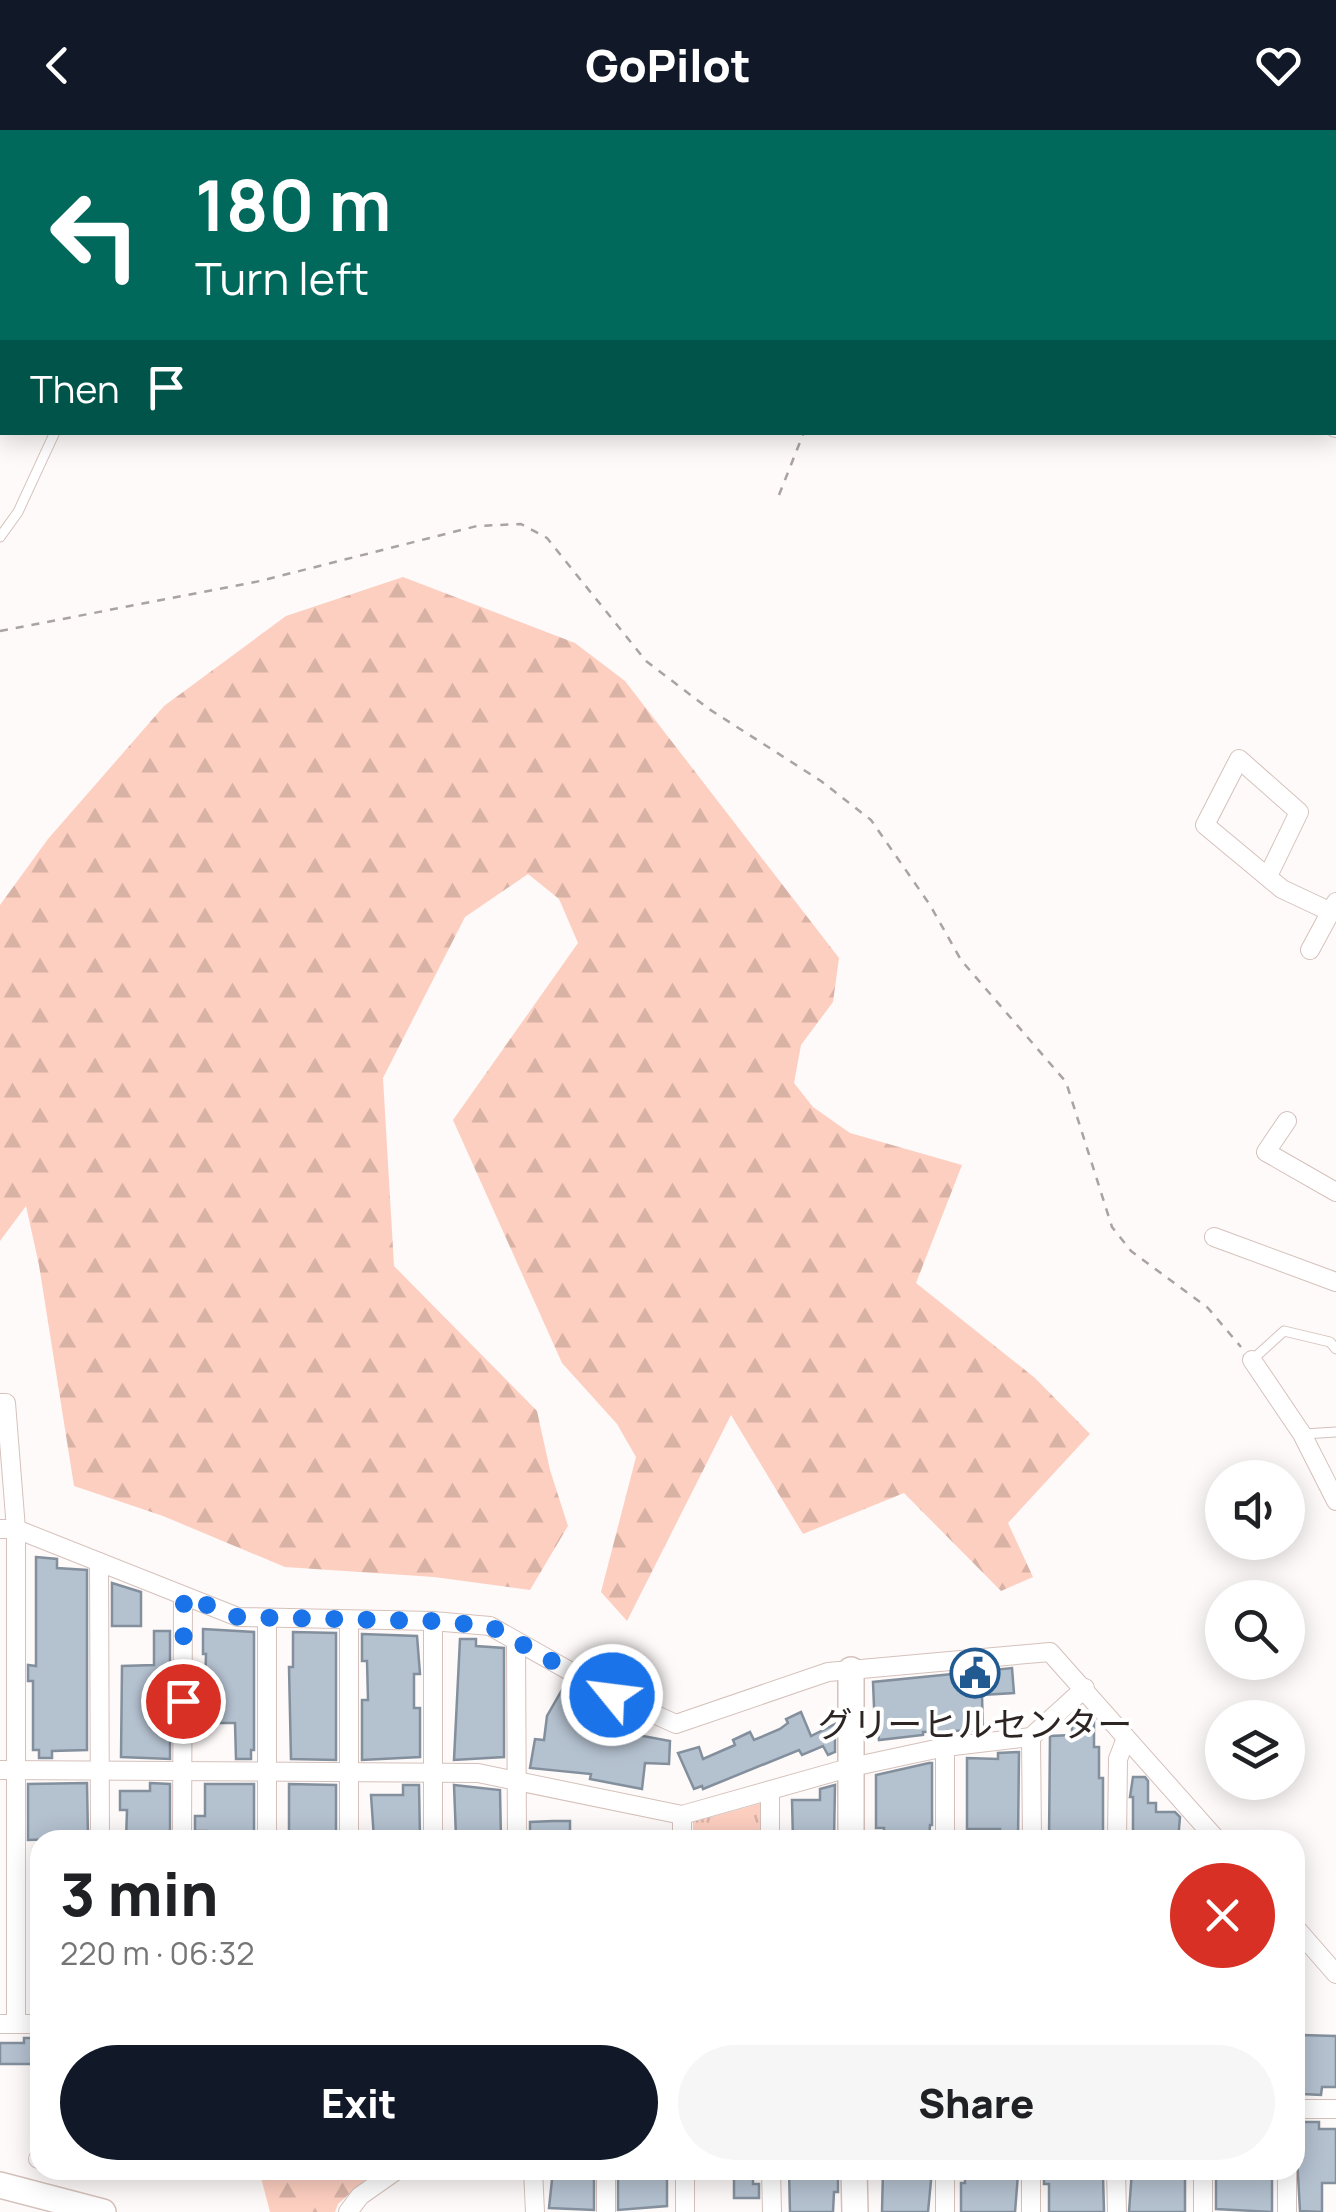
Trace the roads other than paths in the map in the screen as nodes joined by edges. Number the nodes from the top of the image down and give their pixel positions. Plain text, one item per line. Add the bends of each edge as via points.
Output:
1 (54, 435) edge
2 (0, 537) edge
3 (1268, 876) junction
4 (1333, 907) edge
5 (1310, 950) dead end
6 (1287, 1121) dead end
7 (1336, 1192) edge
8 (1214, 1238) dead end
9 (1336, 1282) edge
10 (1336, 1348) edge
11 (1252, 1360) joint
12 (0, 1403) edge
13 (1336, 1432) edge
14 (1302, 1434) junction
15 (7, 1485) edge
16 (1336, 1501) edge
17 (8, 1529) edge
18 (99, 1562) junction
19 (184, 1596) junction
20 (267, 1619) junction
21 (349, 1621) junction
22 (432, 1621) junction
23 (516, 1642) junction
24 (851, 1670) junction
25 (1085, 1688) junction
26 (1031, 1738) junction
27 (1126, 1738) junction
28 (946, 1747) junction
29 (852, 1767) junction
30 (9, 1770) edge
31 (349, 1770) junction
32 (433, 1770) junction
33 (99, 1771) junction
34 (182, 1771) junction
35 (267, 1771) junction
36 (517, 1780) junction
37 (770, 1791) junction
38 (682, 1815) junction
39 (100, 1830) edge
40 (182, 1830) edge
41 (267, 1830) edge
42 (349, 1830) edge
43 (433, 1830) edge
44 (517, 1830) edge
45 (682, 1830) edge
46 (770, 1830) edge
47 (851, 1830) edge
48 (945, 1830) edge
49 (1032, 1830) edge
50 (1117, 1830) edge
51 (1200, 1830) edge
52 (1305, 1938) edge
53 (1336, 1974) edge
54 (8, 2024) edge
55 (1305, 2109) edge
56 (1336, 2109) edge
57 (383, 2180) edge
58 (533, 2180) edge
59 (606, 2180) edge
60 (684, 2180) edge
61 (771, 2180) edge
62 (854, 2180) edge
63 (945, 2180) edge
64 (1031, 2180) edge
65 (1116, 2180) edge
66 (1203, 2180) edge
67 (1287, 2180) edge
68 (0, 2186) edge
69 (103, 2212) edge
70 (348, 2212) edge
71 (535, 2212) edge
72 (606, 2212) edge
73 (685, 2212) edge
74 (772, 2212) edge
75 (855, 2212) edge
76 (945, 2212) edge
77 (1031, 2212) edge
78 (1117, 2212) edge
79 (1203, 2212) edge
80 (1287, 2212) edge

1 - 2 lane
3 - 3 street via 1205,825 1240,759 1299,812
3 - 4 street
4 - 5 street
6 - 7 street via 1266,1152
8 - 9 street
10 - 11 lane via 1284,1331
11 - 14 street
12 - 15 street via 6,1403
13 - 14 lane
14 - 16 street
15 - 17 street
17 - 18 street
17 - 30 street
18 - 19 street
18 - 33 street
19 - 20 street via 238,1617
19 - 34 street
20 - 21 street
20 - 35 street
21 - 22 street
21 - 31 street
22 - 23 street via 490,1626
22 - 32 street
23 - 24 street via 676,1724
23 - 36 street
24 - 25 street via 1050,1652
24 - 29 street
25 - 26 street
25 - 27 street
26 - 28 street
26 - 49 street
27 - 50 street via 1118,1759
27 - 51 street
28 - 29 street
28 - 48 street
29 - 37 street
29 - 47 street
30 - 33 street
30 - 54 street
31 - 32 street
31 - 35 street
31 - 42 street
32 - 36 street
32 - 43 street
33 - 34 street
33 - 39 street
34 - 35 street
34 - 40 street
35 - 41 street
36 - 38 street
36 - 44 street
37 - 38 street
37 - 46 street
38 - 45 street
52 - 53 street
55 - 56 street
57 - 70 street
58 - 71 street
59 - 72 street
60 - 73 street
61 - 74 street
62 - 75 street
63 - 76 street
64 - 77 street
65 - 78 street
66 - 79 street
67 - 80 street
68 - 69 street

